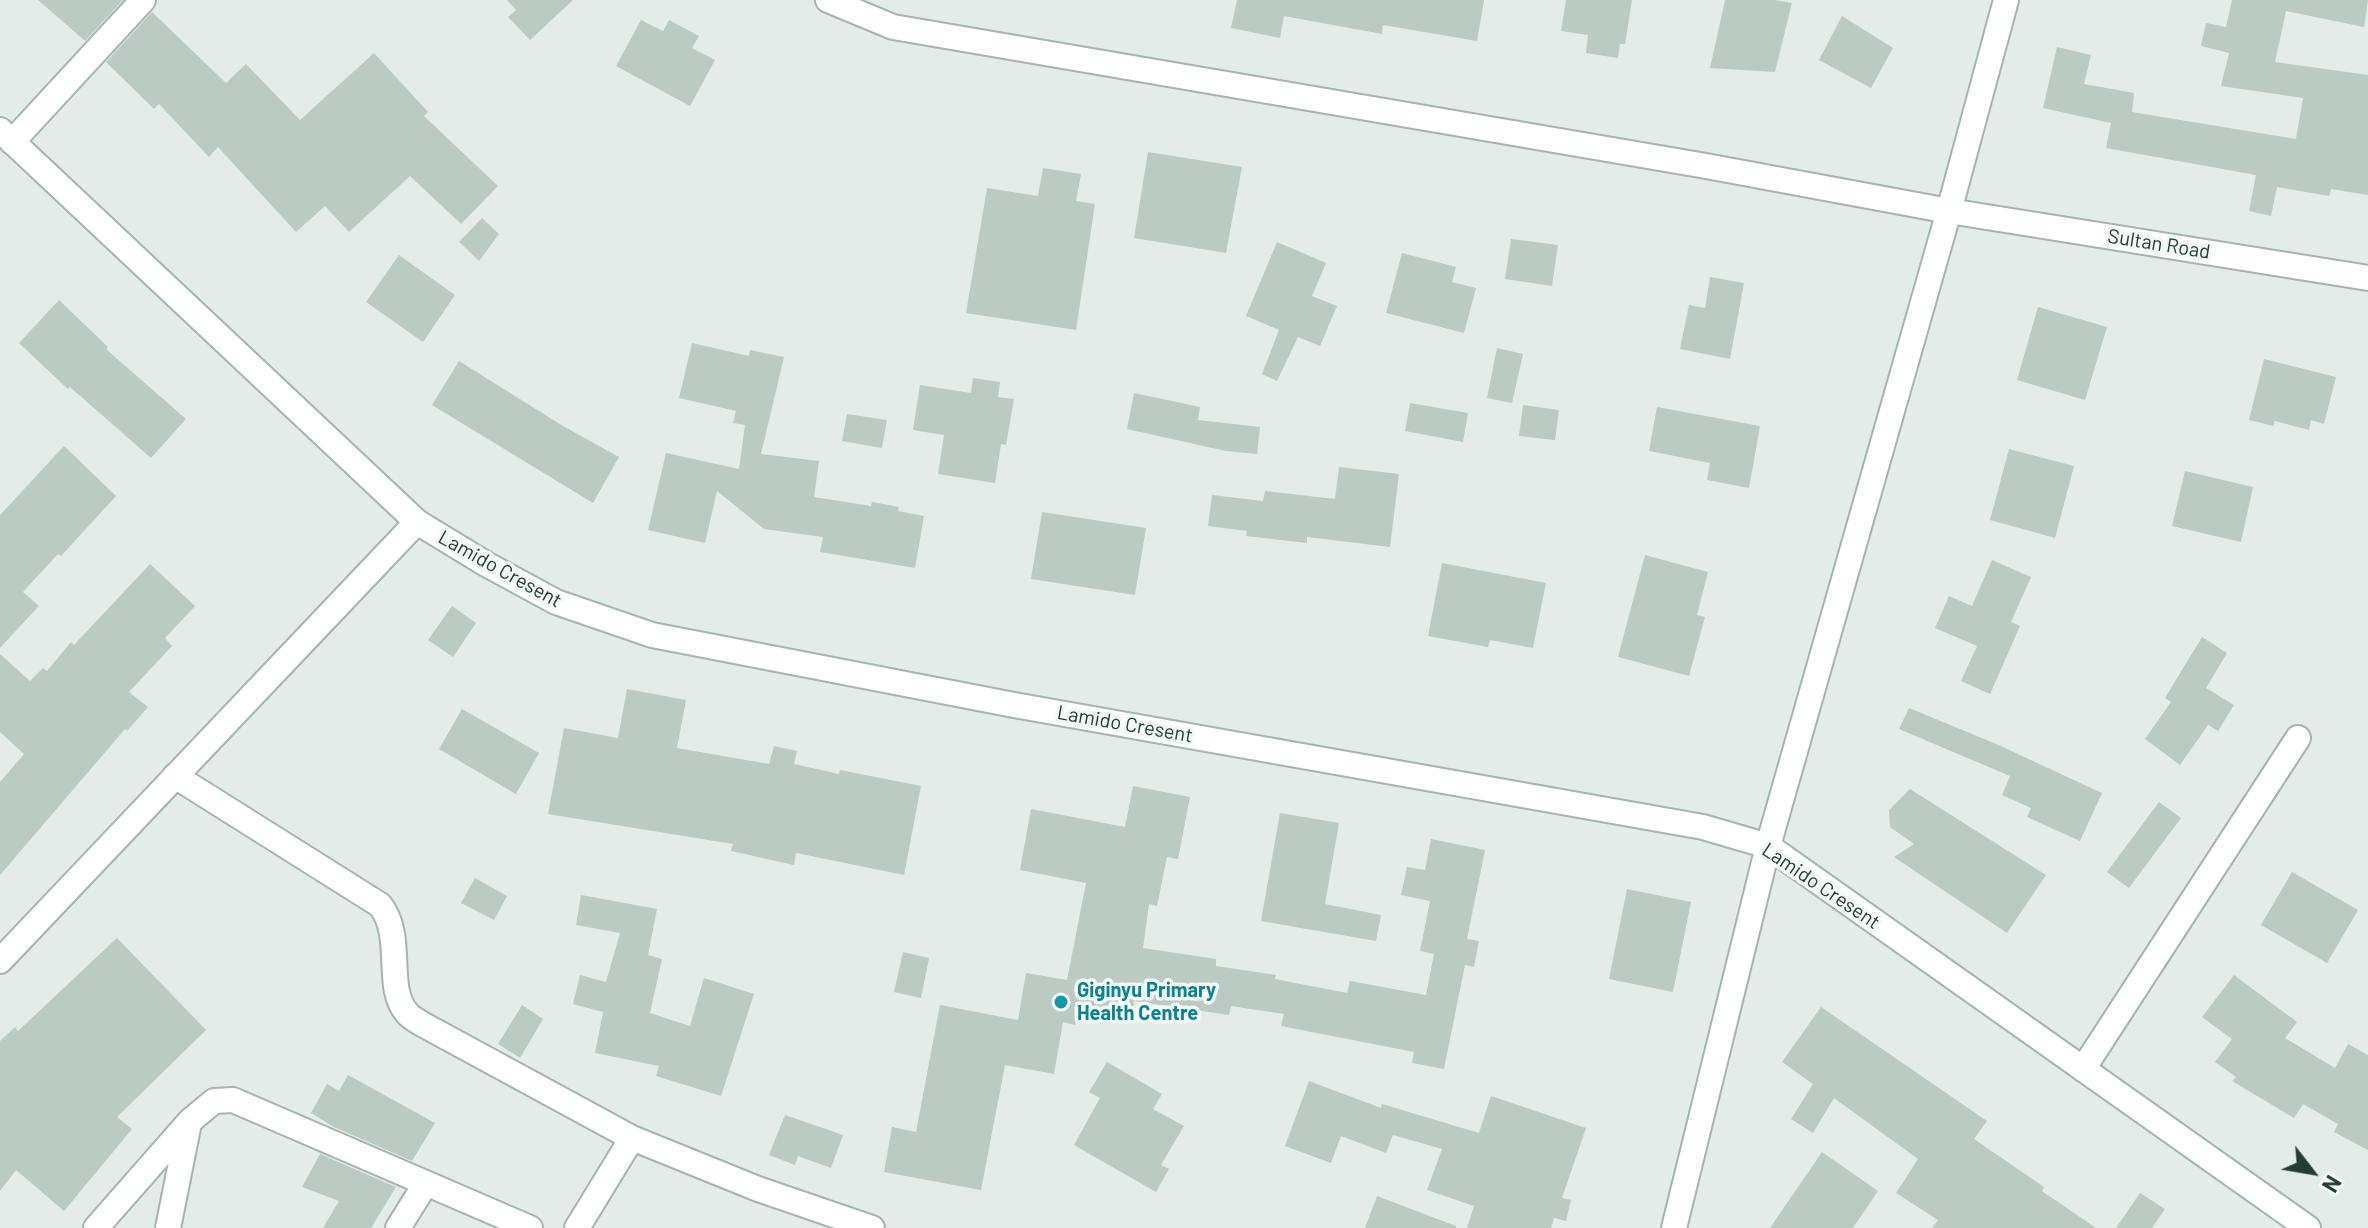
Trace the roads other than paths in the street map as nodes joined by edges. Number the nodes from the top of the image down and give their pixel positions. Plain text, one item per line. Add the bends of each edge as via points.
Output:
1 (143, 0) edge
2 (828, 0) edge
3 (2006, 0) edge
4 (6, 136) edge
5 (1949, 211) junction
6 (2368, 278) edge
7 (417, 522) junction
8 (2298, 738) dead end
9 (175, 776) junction
10 (1768, 846) junction
11 (0, 961) edge
12 (2083, 1069) junction
13 (190, 1121) junction
14 (632, 1138) junction
15 (426, 1183) junction
16 (868, 1227) edge
17 (96, 1228) edge
18 (168, 1228) edge
19 (398, 1228) edge
20 (530, 1228) edge
21 (577, 1228) edge
22 (1674, 1228) edge
23 (2308, 1228) edge

1 - 4 street
2 - 5 street, Sultan Road via 893,27
3 - 5 street
4 - 7 street, Lamido Cresent
5 - 6 street, Sultan Road
5 - 10 street
7 - 9 street
7 - 10 street, Lamido Cresent via 556,602 652,635 1703,827
8 - 12 street
9 - 11 street
9 - 14 street via 380,905 392,925 398,997 406,1012
10 - 12 street, Lamido Cresent
10 - 22 street
12 - 23 street, Lamido Cresent
13 - 15 street via 214,1101 233,1100
13 - 17 street
13 - 18 street
14 - 16 street
14 - 21 street
15 - 19 street
15 - 20 street

